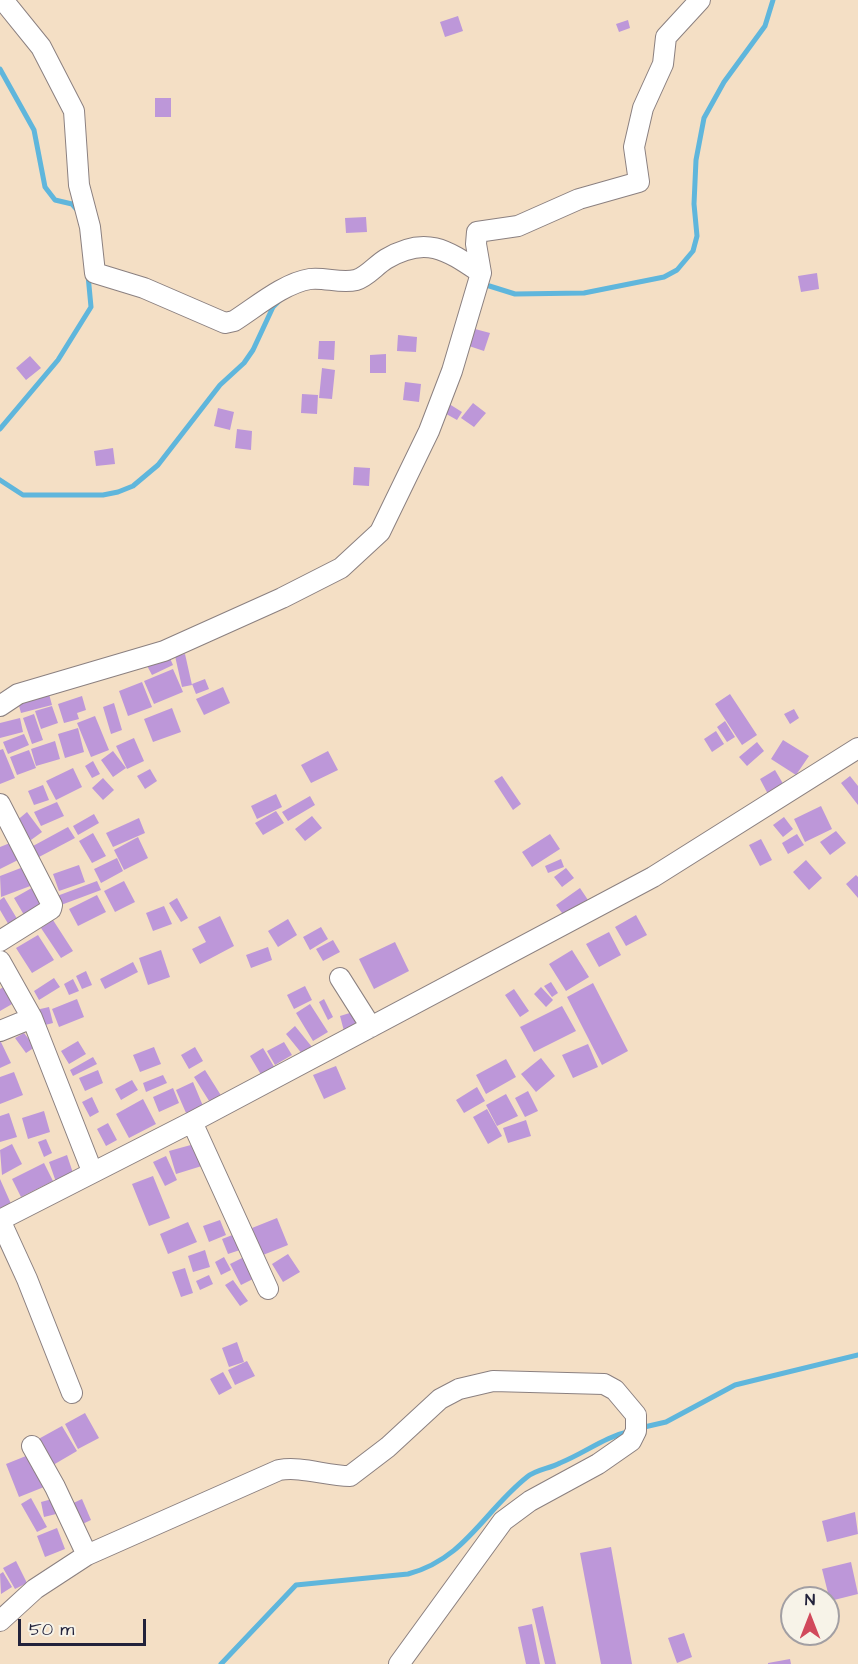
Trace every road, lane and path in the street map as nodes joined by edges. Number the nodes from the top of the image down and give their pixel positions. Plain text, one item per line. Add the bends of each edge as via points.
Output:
1 (3, 0) edge
2 (700, 0) edge
3 (481, 273) junction
4 (0, 706) edge
5 (858, 748) edge
6 (0, 804) edge
7 (0, 941) edge
8 (0, 961) edge
9 (340, 978) dead end
10 (32, 1018) junction
11 (372, 1027) junction
12 (0, 1031) edge
13 (192, 1122) junction
14 (92, 1172) junction
15 (268, 1289) dead end
16 (72, 1393) dead end
17 (32, 1446) dead end
18 (87, 1555) junction
19 (0, 1621) edge
20 (399, 1664) edge

1 - 3 street via 41,47 74,111 79,185 90,227 95,273 144,288 225,323 298,282 356,280 393,256 417,247 432,246 450,252
2 - 3 street via 666,37 663,64 643,108 634,147 639,182 579,198 518,226 477,232
3 - 4 street via 452,371 429,431 380,532 340,568 282,598 164,651 18,694
5 - 11 street via 653,877
6 - 7 street via 52,905
8 - 10 street
9 - 11 street
10 - 12 street
10 - 14 street
11 - 13 street
13 - 14 street
13 - 15 street
14 - 16 street via 0,1220
17 - 18 street
18 - 19 street via 35,1589
18 - 20 street via 279,1470 295,1468 350,1476 440,1399 459,1389 493,1381 555,1381 604,1384 615,1390 636,1416 631,1441 503,1521

